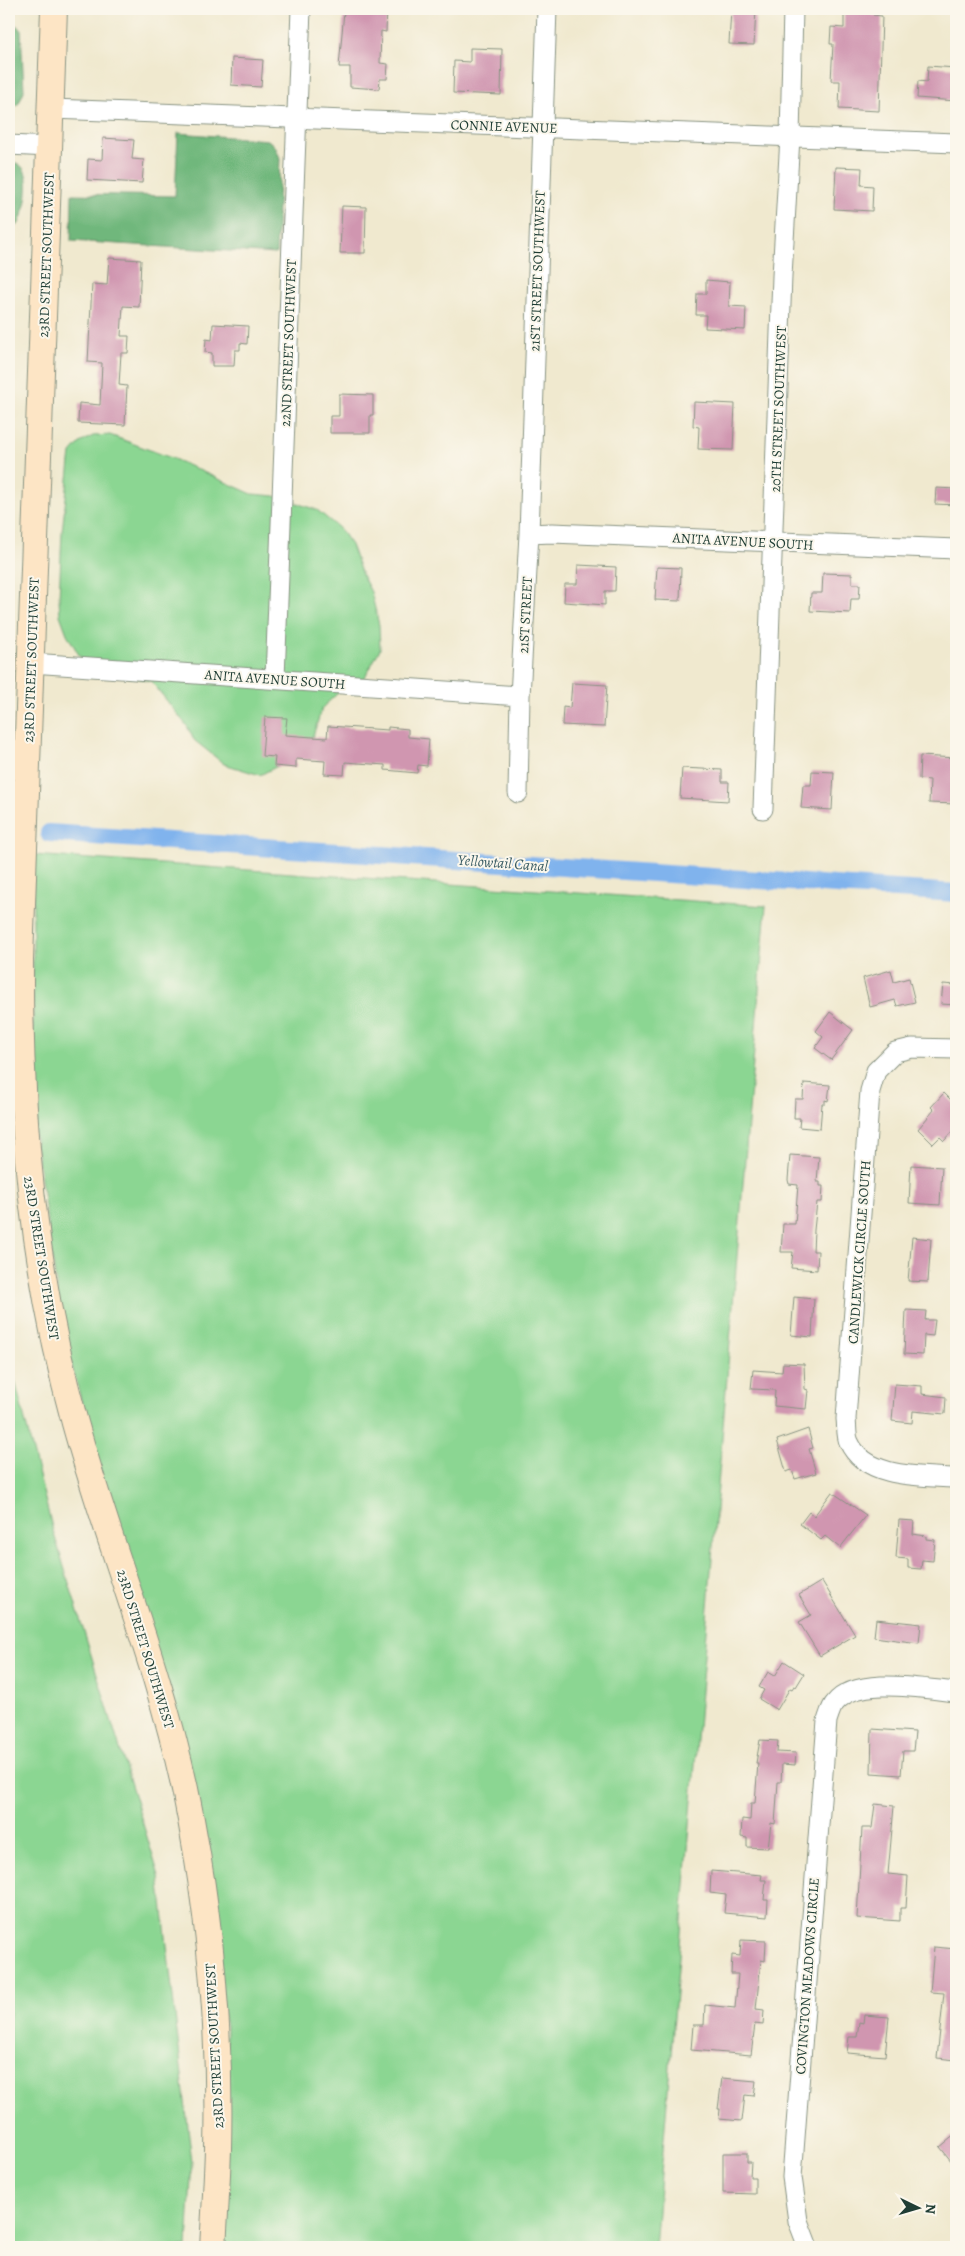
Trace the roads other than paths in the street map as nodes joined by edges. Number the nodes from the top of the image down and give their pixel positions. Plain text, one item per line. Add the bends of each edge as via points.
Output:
1 (54, 9) edge
2 (301, 9) edge
3 (547, 9) edge
4 (793, 9) edge
5 (52, 109) junction
6 (297, 118) junction
7 (542, 127) junction
8 (790, 137) junction
9 (956, 143) edge
10 (9, 145) edge
11 (50, 147) junction
12 (529, 534) junction
13 (774, 541) junction
14 (956, 549) edge
15 (31, 663) junction
16 (275, 678) junction
17 (520, 696) junction
18 (518, 793) dead end
19 (763, 809) dead end
20 (956, 1049) edge
21 (956, 1478) edge
22 (956, 1692) edge
23 (213, 2247) edge
24 (808, 2247) edge

1 - 5 street, 23RD STREET SOUTHWEST
2 - 6 street, 22ND STREET SOUTHWEST
3 - 7 street, 21ST STREET SOUTHWEST
4 - 8 street, 20TH STREET SOUTHWEST
5 - 6 street, CONNIE AVENUE
5 - 11 street, 23RD STREET SOUTHWEST
6 - 7 street, CONNIE AVENUE
6 - 16 street, 22ND STREET SOUTHWEST
7 - 8 street, CONNIE AVENUE
7 - 12 street, 21ST STREET SOUTHWEST
8 - 9 street, CONNIE AVENUE
8 - 13 street, 20TH STREET SOUTHWEST
10 - 11 street
11 - 15 street, 23RD STREET SOUTHWEST
12 - 13 street, ANITA AVENUE SOUTH
12 - 17 street, 21ST STREET
13 - 14 street, ANITA AVENUE SOUTH
13 - 19 street, 20TH STREET SOUTHWEST
15 - 16 street, ANITA AVENUE SOUTH
15 - 23 street, 23RD STREET SOUTHWEST via 19,1020 23,1125 31,1202 60,1365 92,1479 142,1629 185,1788 210,1951 216,2026 218,2149
16 - 17 street, ANITA AVENUE SOUTH
17 - 18 street
20 - 21 street, CANDLEWICK CIRCLE SOUTH via 912,1048 895,1052 876,1071 870,1091 846,1419 848,1441 859,1458 891,1473
22 - 24 street, COVINGTON MEADOWS CIRCLE via 868,1686 849,1691 834,1705 826,1721 792,2178 798,2221

